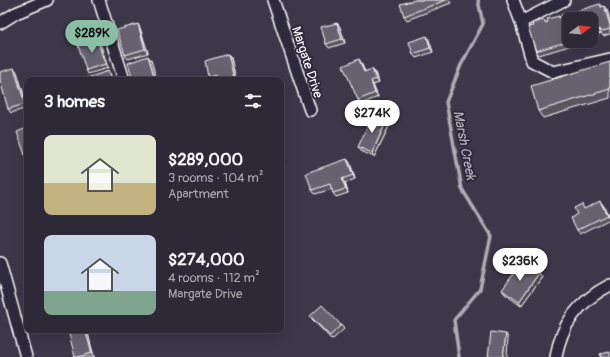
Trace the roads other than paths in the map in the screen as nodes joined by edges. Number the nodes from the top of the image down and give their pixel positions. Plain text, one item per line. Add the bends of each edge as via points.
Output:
1 (47, 0) edge
2 (99, 0) edge
3 (273, 0) edge
4 (513, 0) edge
5 (564, 0) edge
6 (520, 22) junction
7 (0, 23) edge
8 (610, 59) edge
9 (123, 77) edge
10 (310, 110) dead end
11 (0, 263) edge
12 (610, 285) edge
13 (26, 357) edge
14 (556, 357) edge

1 - 7 street
2 - 9 street
3 - 10 street, Margate Drive
4 - 6 street
5 - 6 street
6 - 8 street via 532,61 553,72
11 - 13 street
12 - 14 street via 594,293 577,309 566,325 557,346

